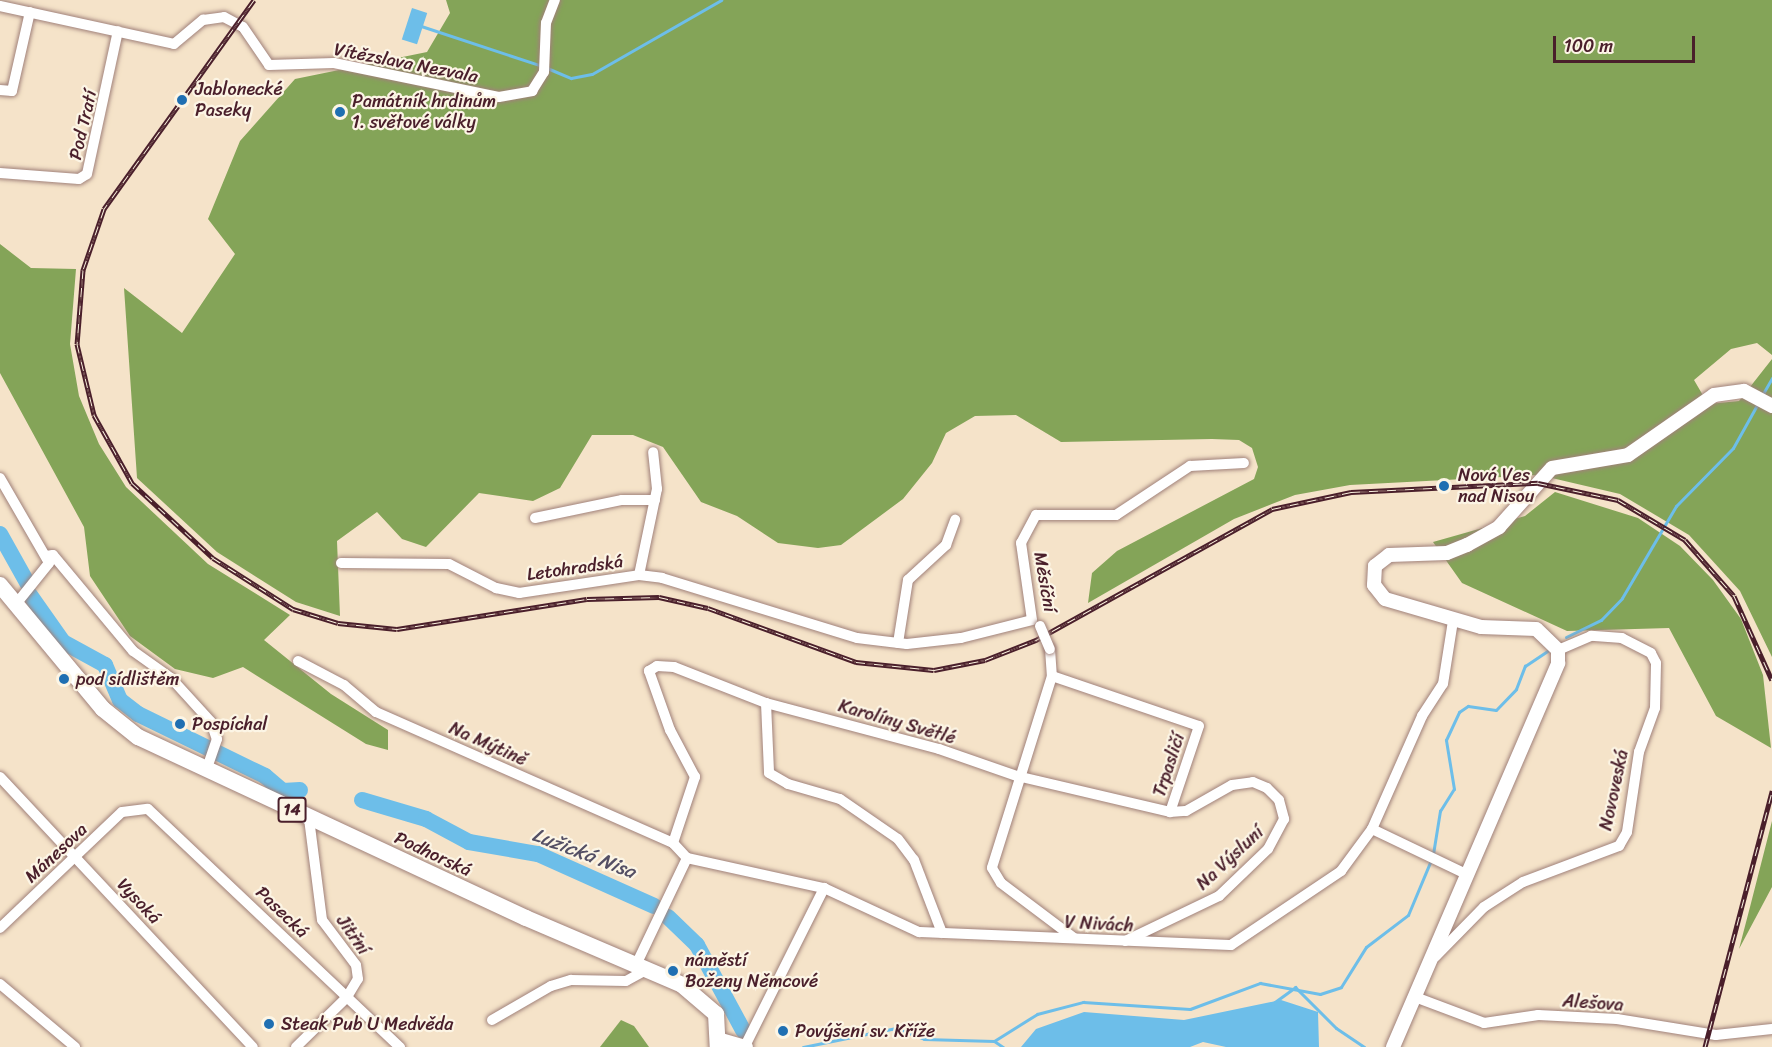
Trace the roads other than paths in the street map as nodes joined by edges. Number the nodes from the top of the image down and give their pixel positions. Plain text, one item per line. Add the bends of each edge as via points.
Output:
1 (555, 0) edge
2 (0, 6) edge
3 (30, 12) junction
4 (118, 32) junction
5 (0, 90) edge
6 (0, 173) edge
7 (1765, 401) edge
8 (653, 452) dead end
9 (1244, 463) dead end
10 (0, 478) edge
11 (655, 500) junction
12 (535, 518) dead end
13 (955, 520) dead end
14 (46, 556) junction
15 (341, 563) dead end
16 (639, 575) junction
17 (0, 585) edge
18 (16, 604) junction
19 (1453, 621) junction
20 (1036, 623) junction
21 (898, 643) junction
22 (1558, 650) junction
23 (298, 662) dead end
24 (1052, 676) junction
25 (766, 703) junction
26 (208, 766) junction
27 (0, 777) edge
28 (1017, 777) junction
29 (137, 807) joint
30 (1170, 812) junction
31 (309, 819) junction
32 (1372, 829) junction
33 (673, 843) junction
34 (75, 857) junction
35 (687, 858) junction
36 (1468, 875) junction
37 (824, 888) junction
38 (0, 928) edge
39 (942, 933) junction
40 (1074, 938) junction
41 (1125, 941) junction
42 (1429, 964) junction
43 (639, 969) junction
44 (0, 984) edge
45 (348, 997) junction
46 (1415, 997) junction
47 (492, 1020) dead end
48 (1772, 1029) edge
49 (720, 1043) edge
50 (746, 1046) edge
51 (75, 1047) edge
52 (253, 1047) edge
53 (296, 1047) edge
54 (400, 1047) edge
55 (1393, 1047) edge

1 - 4 street, Vítězslava Nezvala via 546,23 544,72 532,91 515,96 473,93 334,63 269,65 243,27 224,17 203,20 178,44
2 - 3 street, Vítězslava Nezvala
3 - 4 street, Vítězslava Nezvala
3 - 5 street via 12,91
4 - 6 street, Pod Tratí via 87,174 79,179
7 - 19 street via 1733,390 1714,395 1628,455 1548,471 1499,527 1467,545 1447,553 1389,555 1375,566 1374,585 1385,599
8 - 11 street, Letohradská
9 - 20 street, Měsíční via 1190,466 1116,515 1036,514 1021,543
10 - 14 street
11 - 12 street via 622,501
11 - 16 street, Letohradská
13 - 21 street via 946,545 908,580
14 - 18 street via 46,569
14 - 26 street via 53,555 133,651 171,678 211,722 216,746
15 - 16 street, Letohradská via 449,564 495,588 519,593
16 - 21 street, Letohradská via 699,587 856,638
17 - 18 main road, Podhorská / 14
18 - 26 main road, Podhorská / 14 via 116,720
19 - 22 street via 1525,625 1544,633
19 - 32 street, V Nivách via 1443,684 1422,716
20 - 21 street, Letohradská via 961,638
20 - 24 street, Měsíční, bridge via 1050,649
22 - 36 street, Novoveská via 1551,688
22 - 42 street, Novoveská via 1591,636 1622,638 1651,653 1656,663 1655,708 1640,753 1627,832 1619,846 1523,882 1484,907
23 - 33 street, Na Mýtině via 344,685 376,712
24 - 28 street, Měsíční
24 - 30 street, Trpasličí via 1199,726
25 - 28 street, Karolíny Světlé via 939,749
25 - 33 street, Karolíny Světlé via 674,667 649,671 669,730 695,777
25 - 39 street via 769,773 788,784 840,799 898,839 914,860
26 - 31 main road, Podhorská / 14
27 - 34 street, Vysoká
28 - 30 street, Trpasličí
28 - 40 street, Měsíční via 992,868 1001,883
29 - 34 street, Mánesova via 122,812
29 - 45 street, Pasecká via 161,818
30 - 41 street, Na Výsluní via 1186,811 1232,785 1254,782 1279,800 1284,819 1277,838 1219,896
31 - 43 main road, Podhorská / 14
31 - 45 street, Jitřní via 321,920 356,965 358,979
32 - 36 street
32 - 41 street, V Nivách via 1341,871 1246,939 1231,945
33 - 35 street, Na Mýtině
34 - 38 street, Mánesova
34 - 52 street, Vysoká
35 - 37 street, V Nivách
35 - 43 street
36 - 42 street, Novoveská
37 - 39 street, V Nivách via 919,932
37 - 50 street
39 - 40 street, V Nivách
40 - 41 street, V Nivách
42 - 46 street, Novoveská
43 - 47 street via 626,981 571,980
43 - 49 main road, Podhorská / 14 via 682,985 709,1003
44 - 51 street
45 - 53 street, Jitřní
45 - 54 street, Pasecká
46 - 48 street, Alešova via 1484,1023 1538,1015 1617,1019 1716,1035
46 - 55 street, Novoveská
49 - 50 street

